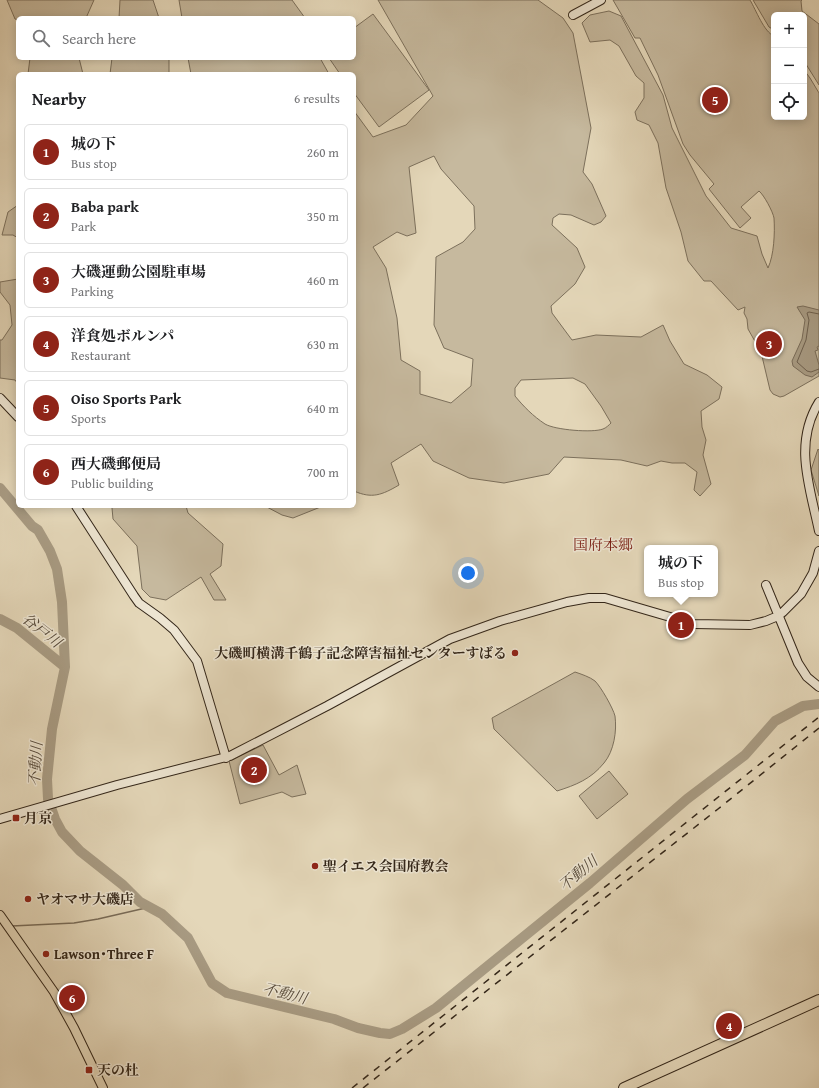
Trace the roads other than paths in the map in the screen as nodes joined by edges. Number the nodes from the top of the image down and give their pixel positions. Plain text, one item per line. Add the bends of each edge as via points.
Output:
1 (601, 0) edge
2 (574, 15) dead end
3 (0, 398) edge
4 (819, 402) edge
5 (16, 415) edge
6 (77, 508) edge
7 (819, 531) edge
8 (819, 551) edge
9 (766, 585) dead end
10 (778, 616) junction
11 (819, 687) edge
12 (226, 758) junction
13 (0, 820) edge
14 (0, 914) edge
15 (819, 1000) edge
16 (103, 1088) edge
17 (624, 1088) edge

1 - 2 street
3 - 5 street
4 - 7 street via 808,425 805,453 806,470
6 - 12 street via 139,603 174,630 197,661
8 - 10 street via 806,587
9 - 10 street
10 - 11 street via 802,670
10 - 12 street via 766,622 750,625 694,624 604,598 567,602 468,631 450,639
12 - 13 street via 117,785
14 - 16 main road via 65,1010
15 - 17 highway

